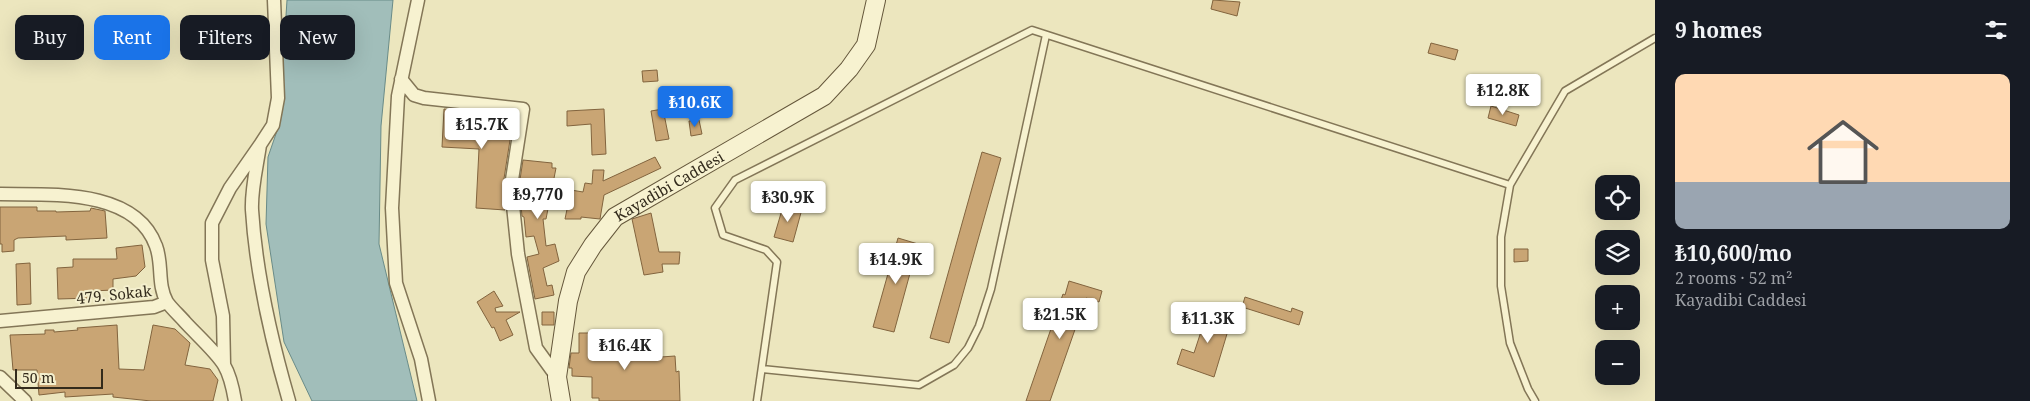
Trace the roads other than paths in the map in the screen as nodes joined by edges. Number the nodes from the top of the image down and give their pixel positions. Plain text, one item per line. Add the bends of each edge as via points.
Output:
1 (274, 0) edge
2 (418, 0) edge
3 (876, 0) edge
4 (1046, 35) junction
5 (1655, 38) edge
6 (402, 79) junction
7 (260, 145) junction
8 (1510, 185) junction
9 (0, 194) edge
10 (167, 302) junction
11 (0, 321) edge
12 (224, 364) junction
13 (762, 369) junction
14 (0, 377) edge
15 (557, 377) junction
16 (25, 401) edge
17 (235, 401) edge
18 (289, 401) edge
19 (429, 401) edge
20 (561, 401) edge
21 (758, 401) edge
22 (1534, 401) edge

1 - 7 street via 278,98 274,124
2 - 6 street
3 - 15 street, Kayadibi Caddesi via 866,45 824,96 615,217 576,272 568,301
4 - 8 lane
4 - 13 lane via 991,289 979,326 968,348 954,365 919,385
4 - 13 lane via 1032,30 735,180 715,208 723,235 766,250 777,262
5 - 8 lane via 1565,91
6 - 15 street via 414,95 424,98 523,110 511,186 518,254 536,348
6 - 19 street via 398,96 392,208 396,283 421,359
7 - 12 street via 230,188 212,223 212,260 223,316
7 - 18 street via 252,208 260,276
8 - 22 lane via 1501,237 1501,286 1510,343
9 - 10 street via 78,196 108,202 134,218 147,228 157,247
10 - 11 street, 479. Sokak via 154,307
10 - 12 street, 479. Sokak
12 - 17 street, 479. Sokak
13 - 21 lane
14 - 16 street
15 - 20 street, Kayadibi Caddesi

